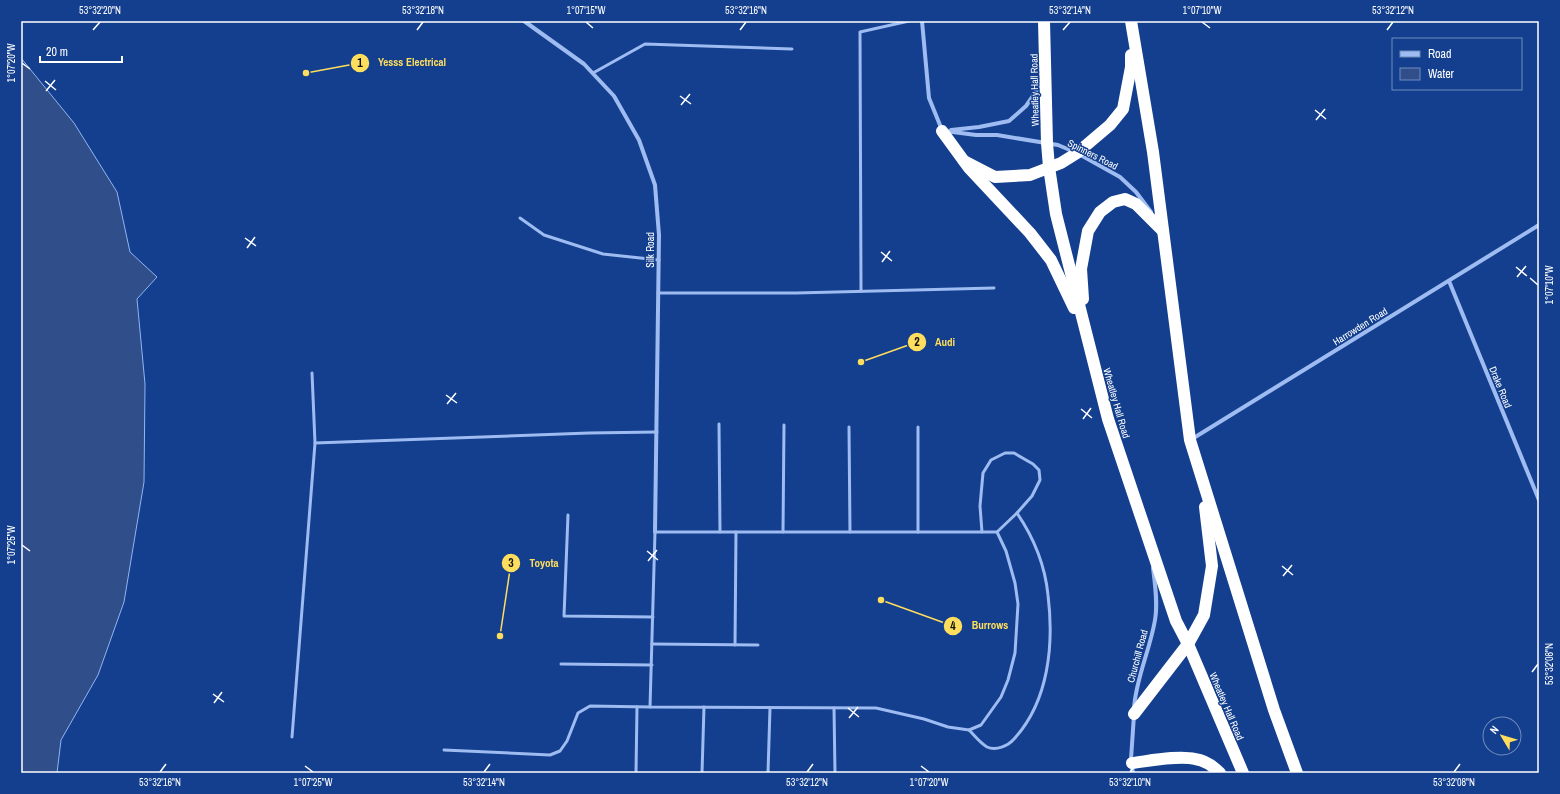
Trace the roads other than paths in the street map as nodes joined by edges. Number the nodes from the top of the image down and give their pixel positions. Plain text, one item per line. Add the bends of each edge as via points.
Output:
1 (524, 21) edge
2 (909, 21) edge
3 (922, 21) edge
4 (1044, 21) edge
5 (1131, 24) edge
6 (792, 49) dead end
7 (593, 73) junction
8 (1045, 73) junction
9 (942, 131) junction
10 (1047, 144) junction
11 (1077, 153) junction
12 (964, 161) junction
13 (1049, 167) junction
14 (520, 218) dead end
15 (1539, 225) edge
16 (1163, 231) junction
17 (659, 260) junction
18 (1449, 281) junction
19 (994, 288) dead end
20 (861, 291) junction
21 (658, 293) junction
22 (1087, 338) junction
23 (312, 373) dead end
24 (719, 424) dead end
25 (784, 425) dead end
26 (849, 427) dead end
27 (918, 427) dead end
28 (657, 432) junction
29 (1190, 440) junction
30 (315, 443) junction
31 (1197, 462) junction
32 (1539, 500) edge
33 (1017, 514) junction
34 (568, 515) dead end
35 (655, 532) junction
36 (720, 532) junction
37 (736, 532) junction
38 (783, 532) junction
39 (850, 532) junction
40 (918, 532) junction
41 (982, 532) junction
42 (998, 532) junction
43 (1150, 543) junction
44 (653, 617) junction
45 (652, 644) junction
46 (1188, 644) junction
47 (735, 645) junction
48 (758, 645) dead end
49 (561, 664) dead end
50 (652, 664) junction
51 (637, 707) junction
52 (650, 707) junction
53 (704, 707) junction
54 (770, 708) junction
55 (834, 708) junction
56 (1134, 714) junction
57 (969, 730) junction
58 (292, 737) dead end
59 (444, 750) dead end
60 (1132, 768) edge
61 (636, 773) edge
62 (702, 773) edge
63 (768, 773) edge
64 (835, 773) edge
65 (1220, 773) edge
66 (1243, 773) edge
67 (1297, 773) edge

1 - 7 street, Silk Road
2 - 20 lane via 860,32
3 - 9 street via 929,98
4 - 8 highway, Wheatley Hall Road
5 - 11 highway via 1131,67 1123,109 1110,126
5 - 16 highway
6 - 7 lane via 645,44
7 - 17 street, Silk Road via 614,96 639,140 655,185
8 - 9 street via 1026,106 1009,122
8 - 10 highway, Wheatley Hall Road
9 - 10 street, Spinners Road via 997,135
9 - 12 highway
10 - 11 street, Spinners Road via 1058,145
10 - 13 highway, Wheatley Hall Road
11 - 13 highway
11 - 16 street, Spinners Road via 1120,177 1136,192
12 - 13 highway via 995,177 1030,175
12 - 22 highway via 1030,233 1051,260
13 - 22 highway, Wheatley Hall Road via 1056,214
14 - 17 lane via 544,235 603,254
15 - 18 street, Harrowden Road
16 - 22 highway via 1136,204 1125,199 1113,202 1100,212 1088,230 1080,269
16 - 29 highway
17 - 21 street, Silk Road
18 - 29 street, Harrowden Road
18 - 32 street, Drake Road
19 - 20 lane
20 - 21 lane
21 - 28 street, Silk Road
22 - 43 highway, Wheatley Hall Road via 1108,419
23 - 30 lane
24 - 36 lane
25 - 38 lane
26 - 39 lane
27 - 40 lane
28 - 30 lane
28 - 35 street, Silk Road
29 - 31 highway
30 - 58 lane
31 - 46 highway via 1212,566 1204,615
31 - 67 highway via 1274,710
33 - 41 lane via 1032,496 1040,480 1039,470 1014,453 1004,452 991,460 983,473 980,506
33 - 42 lane
33 - 57 lane via 1030,533 1044,572 1048,596 1050,646 1043,683 1024,728 1011,743 999,748 987,747
34 - 44 lane via 564,616
35 - 36 lane
35 - 44 lane
36 - 37 lane
37 - 38 lane
37 - 47 lane
38 - 39 lane
39 - 40 lane
40 - 41 lane
41 - 42 lane
42 - 57 lane via 1015,582 1018,604 1014,653 1001,697 981,725
43 - 46 highway, Wheatley Hall Road via 1176,621
43 - 56 street, Churchill Road via 1155,620 1135,694
44 - 45 lane
45 - 47 lane
45 - 50 lane
46 - 56 highway
46 - 66 highway, Wheatley Hall Road
47 - 48 lane
49 - 50 lane
50 - 52 lane
51 - 52 lane
51 - 59 lane via 590,706 578,713 567,741 560,751 550,755
51 - 61 lane
52 - 53 lane
53 - 54 lane
53 - 62 lane
54 - 55 lane
54 - 63 lane
55 - 57 lane via 876,708
55 - 64 lane
56 - 60 street, Churchill Road
60 - 65 highway via 1179,758 1196,759

